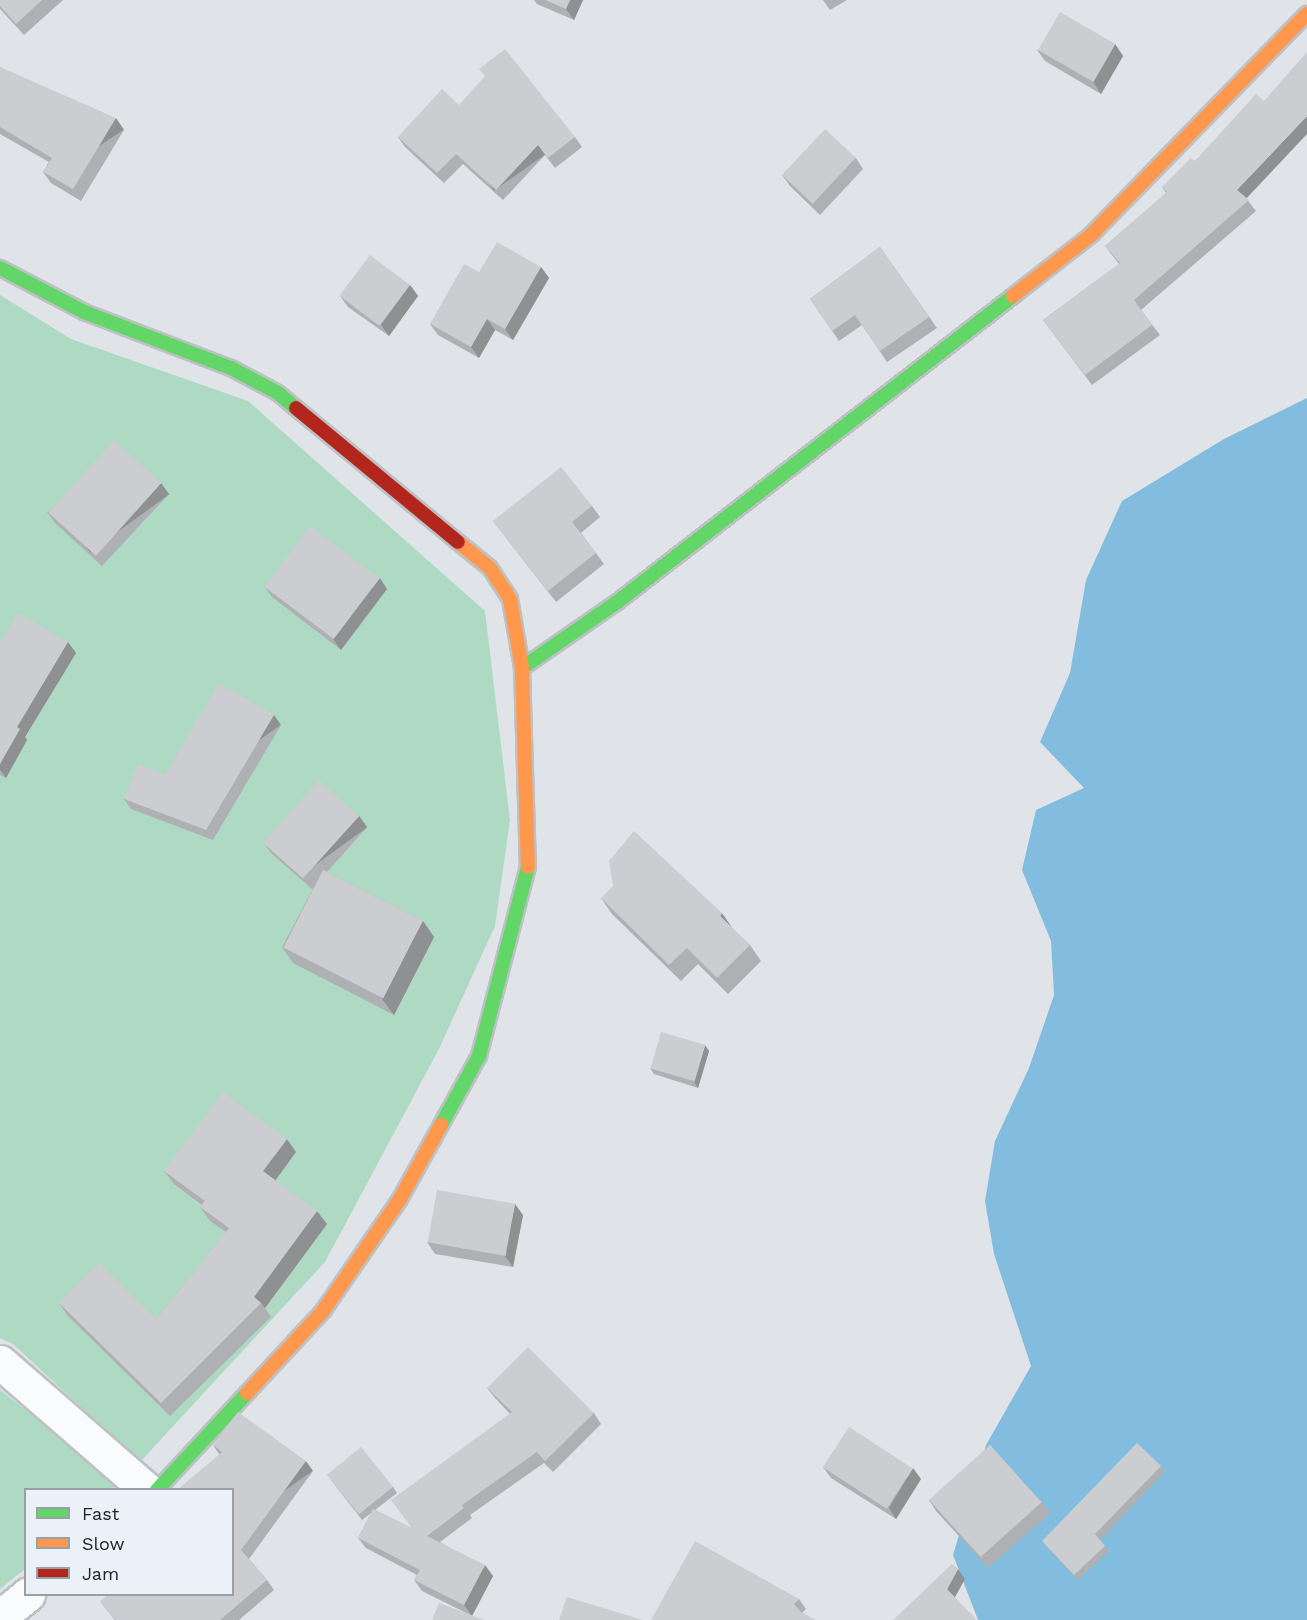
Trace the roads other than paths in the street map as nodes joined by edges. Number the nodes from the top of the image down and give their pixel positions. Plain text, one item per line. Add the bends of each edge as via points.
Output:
1 (1307, 14) edge
2 (0, 268) edge
3 (522, 668) junction
4 (0, 1362) edge
5 (145, 1488) edge
6 (159, 1488) edge
7 (26, 1596) edge
8 (0, 1617) edge

1 - 3 street via 1091,236 616,603
2 - 3 street via 84,312 231,368 278,393 490,568 510,599
3 - 6 street via 528,874 479,1056 400,1199 323,1311
4 - 5 street
7 - 8 street

